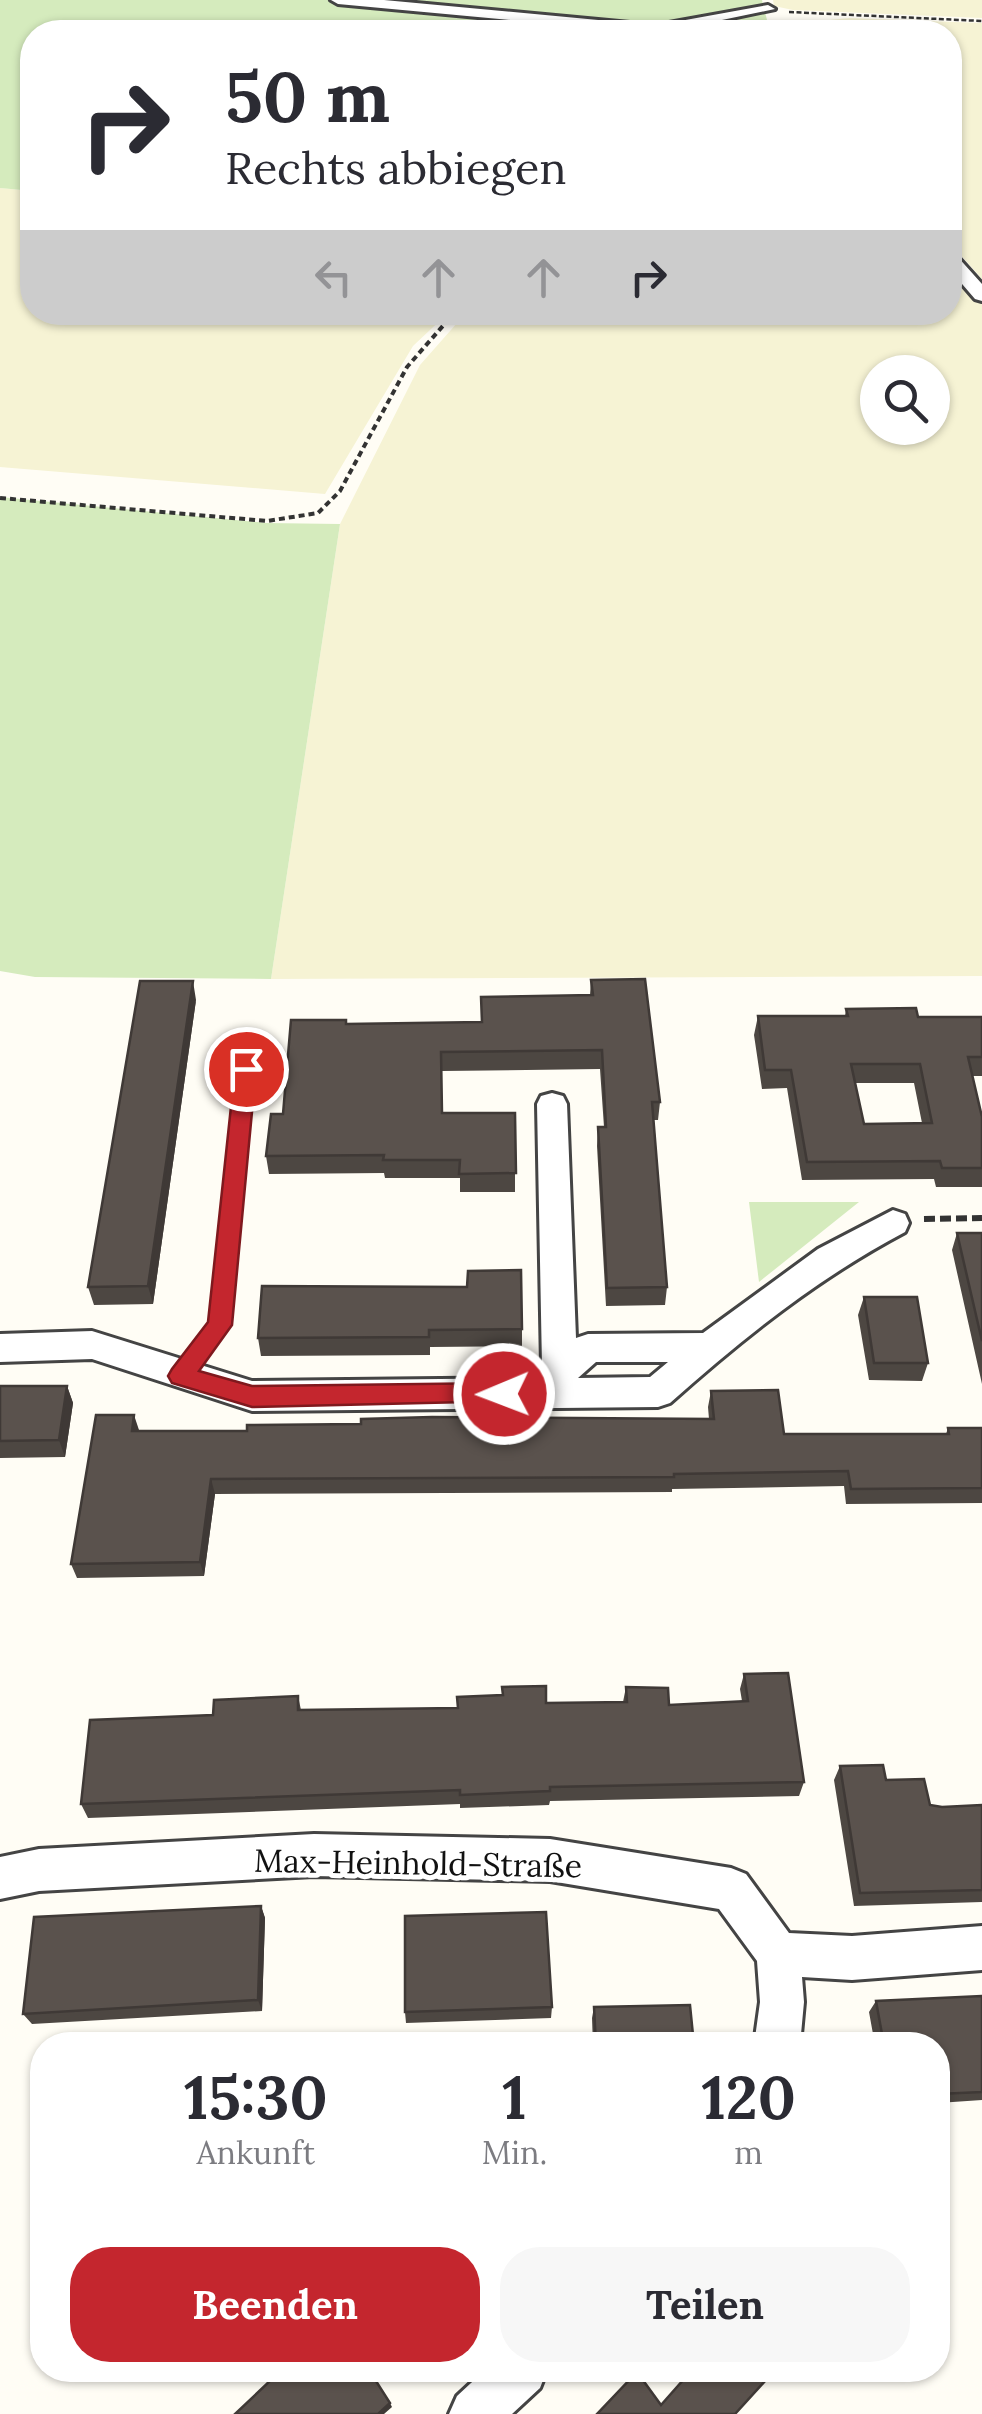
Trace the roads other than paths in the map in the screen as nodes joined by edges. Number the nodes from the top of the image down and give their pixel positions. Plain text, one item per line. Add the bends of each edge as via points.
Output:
1 (338, 0) edge
2 (769, 10) edge
3 (554, 20) edge
4 (707, 20) edge
5 (962, 272) edge
6 (982, 295) edge
7 (246, 1069) dead end
8 (552, 1104) dead end
9 (893, 1223) road end
10 (0, 1348) edge
11 (181, 1376) junction
12 (550, 1381) junction
13 (0, 1878) edge
14 (982, 1948) edge
15 (778, 1954) junction
16 (779, 2032) edge
17 (509, 2382) edge
18 (475, 2414) edge

1 - 3 street
2 - 4 street
5 - 6 street
7 - 11 lane via 220,1325
8 - 12 street
9 - 12 street via 840,1249 658,1392
10 - 11 street via 92,1345
11 - 12 street via 252,1396
13 - 15 street, Max-Heinhold-Straße via 39,1870 314,1854 550,1860 731,1889
14 - 15 street via 852,1958
15 - 16 street
17 - 18 street

